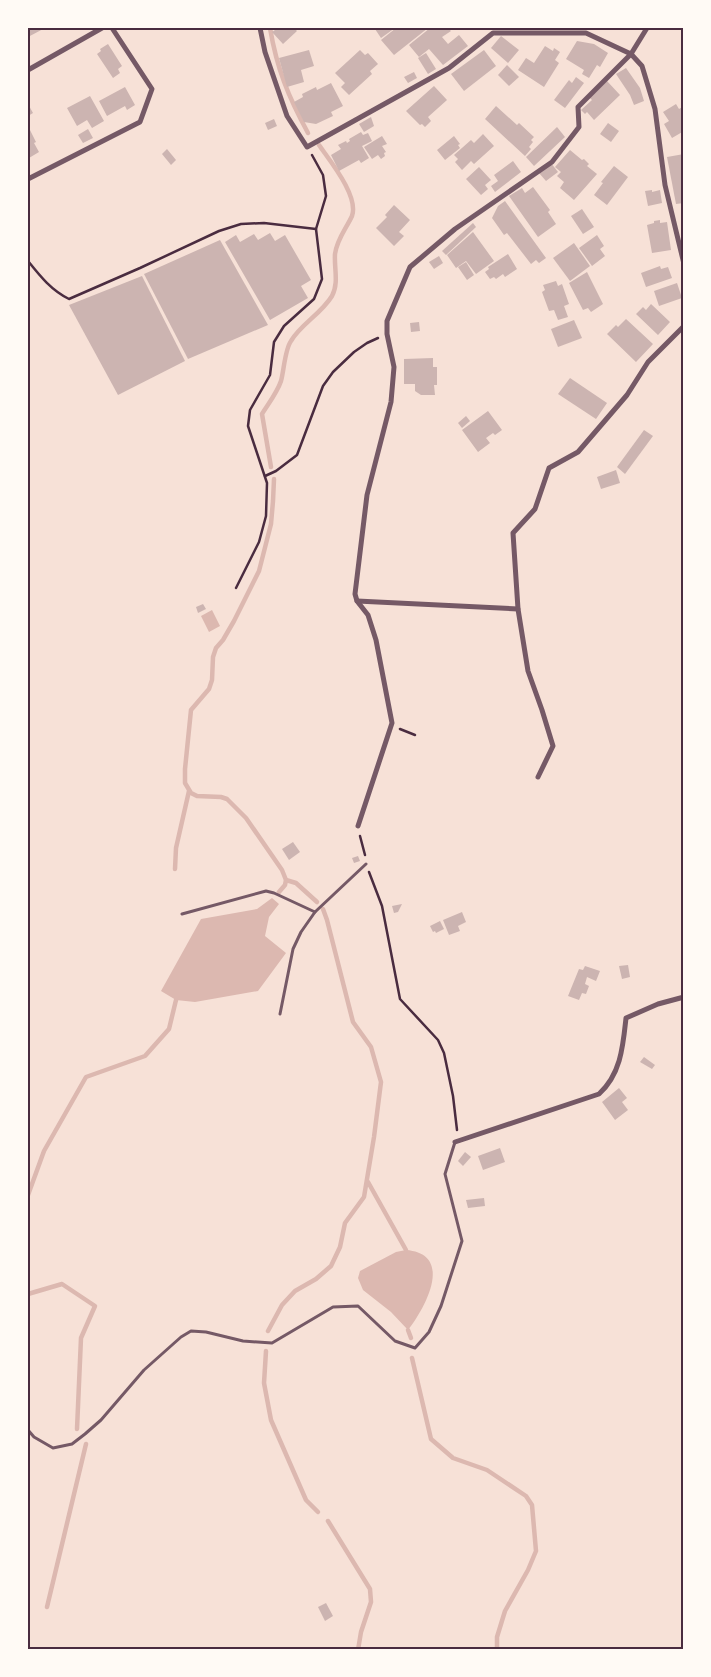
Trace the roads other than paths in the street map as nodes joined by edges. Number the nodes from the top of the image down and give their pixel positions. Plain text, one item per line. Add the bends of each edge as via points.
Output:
1 (102, 28) edge
2 (112, 28) edge
3 (260, 28) edge
4 (647, 28) edge
5 (630, 54) junction
6 (28, 70) edge
7 (28, 179) edge
8 (684, 264) edge
9 (684, 326) edge
10 (357, 602) junction
11 (518, 609) junction
12 (538, 777) dead end
13 (358, 826) road end
14 (366, 864) road end
15 (315, 912) junction
16 (182, 914) dead end
17 (684, 997) edge
18 (280, 1014) dead end
19 (455, 1142) joint
20 (28, 1430) edge

1 - 6 street
2 - 7 street via 152,89 140,122
3 - 5 street via 287,116 307,147 448,68 493,33 586,33
4 - 5 street
5 - 8 street via 642,66 655,109 665,185
5 - 10 street via 578,107 579,127 552,162 455,229 410,268 387,321 394,367 391,402 367,495 355,594
9 - 11 street via 648,362 628,395 578,452 549,468 535,509 512,533
10 - 11 street
10 - 13 street via 368,615 376,640 392,726
11 - 12 street via 528,671 553,746
14 - 15 lane
15 - 16 lane via 266,891
15 - 18 lane via 293,949
17 - 19 street via 626,1018 619,1064 609,1085 599,1094
19 - 20 lane via 445,1174 462,1241 441,1306 428,1332 415,1348 395,1342 358,1306 333,1307 272,1343 191,1331 144,1370 100,1420 72,1444 54,1448

